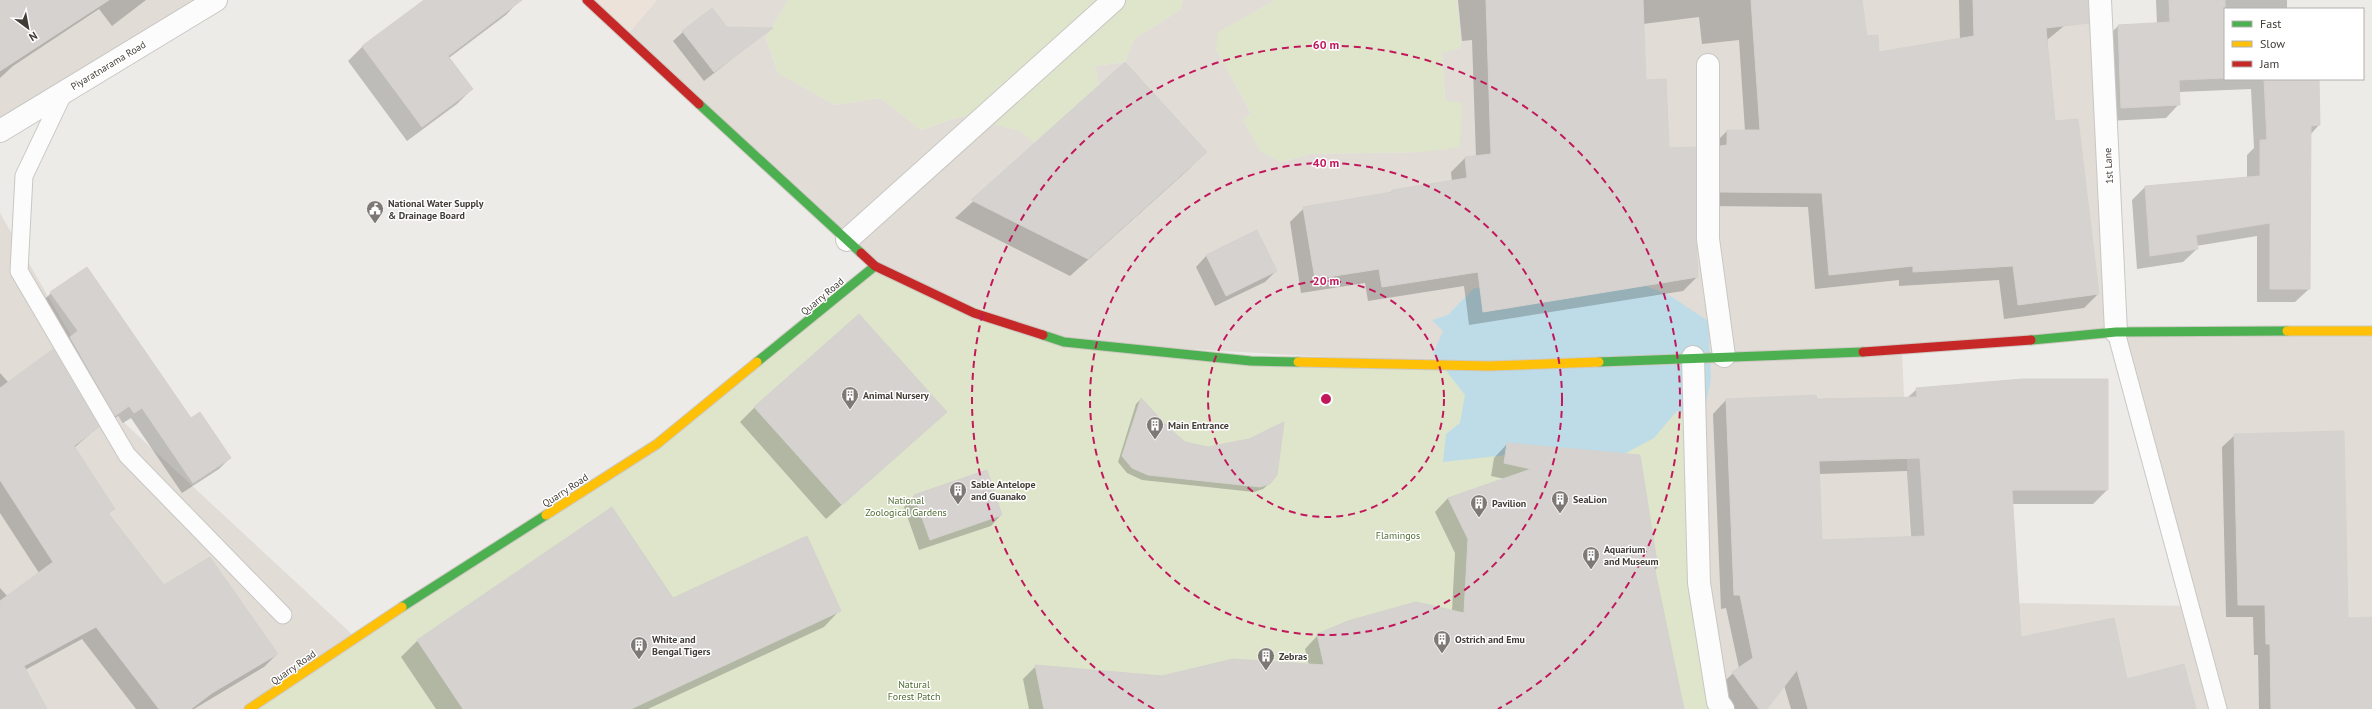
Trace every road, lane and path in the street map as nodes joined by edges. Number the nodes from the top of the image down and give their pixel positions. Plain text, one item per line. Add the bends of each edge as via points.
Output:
1 (216, 0) edge
2 (587, 0) edge
3 (1114, 0) edge
4 (2100, 0) edge
5 (1708, 65) dead end
6 (64, 92) junction
7 (0, 131) edge
8 (847, 240) junction
9 (875, 266) junction
10 (2372, 331) edge
11 (2116, 332) junction
12 (1724, 356) junction
13 (1693, 357) junction
14 (283, 615) dead end
15 (249, 709) edge
16 (1723, 709) edge
17 (2218, 709) edge

1 - 6 street, Piyaratnarama Road
2 - 8 main road
3 - 8 street
4 - 11 street, 1st Lane
5 - 12 street via 1708,239
6 - 7 street, Piyaratnarama Road
6 - 14 lane via 24,176 20,271 127,455
8 - 9 main road
9 - 13 main road via 974,313 1064,342 1251,361 1489,366
9 - 15 main road, Quarry Road via 657,444 355,637
10 - 11 main road
11 - 12 main road via 1902,351
11 - 17 lane
12 - 13 main road
13 - 16 street via 1699,583 1718,702

